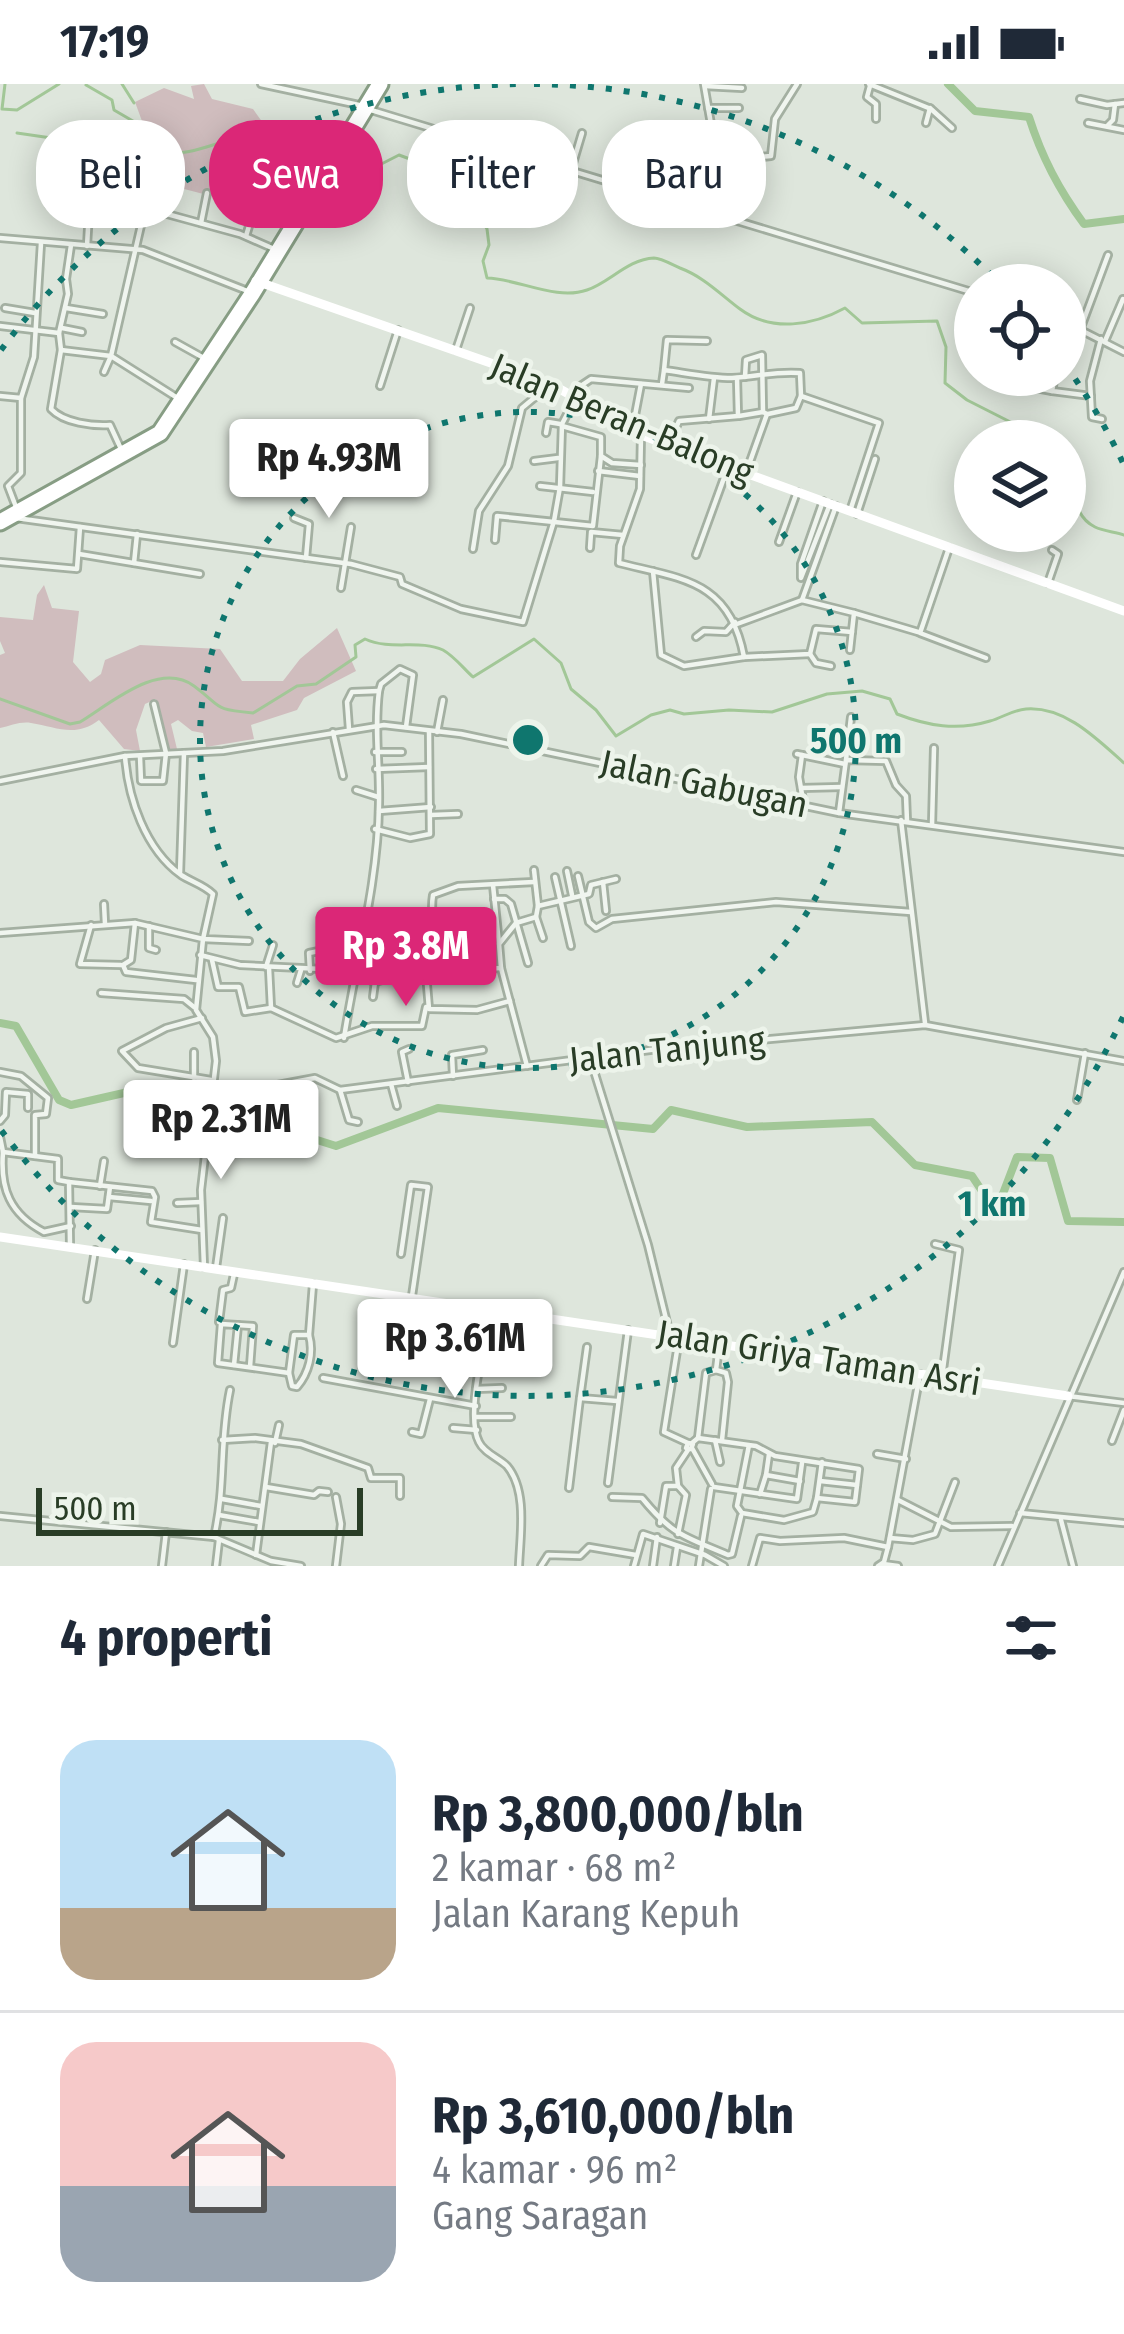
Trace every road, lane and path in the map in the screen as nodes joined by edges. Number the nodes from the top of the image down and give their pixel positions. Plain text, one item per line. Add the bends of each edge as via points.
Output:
1 (261, 84) edge
2 (314, 84) edge
3 (376, 84) edge
4 (797, 84) edge
5 (896, 84) edge
6 (704, 85) edge
7 (869, 85) edge
8 (742, 88) dead end
9 (893, 94) junction
10 (312, 95) junction
11 (1080, 99) dead end
12 (1115, 104) junction
13 (1124, 104) edge
14 (362, 106) junction
15 (708, 108) junction
16 (739, 108) dead end
17 (929, 108) junction
18 (876, 118) dead end
19 (408, 120) edge
20 (710, 120) edge
21 (926, 123) dead end
22 (1088, 124) dead end
23 (1108, 125) junction
24 (952, 128) dead end
25 (1124, 130) edge
26 (582, 133) dead end
27 (578, 148) edge
28 (766, 156) edge
29 (207, 193) dead end
30 (185, 218) edge
31 (201, 223) junction
32 (88, 228) edge
33 (139, 228) edge
34 (248, 228) edge
35 (761, 228) edge
36 (246, 236) junction
37 (0, 238) edge
38 (41, 243) junction
39 (71, 245) junction
40 (86, 245) junction
41 (272, 248) junction
42 (135, 249) junction
43 (1108, 255) dead end
44 (954, 286) edge
45 (253, 287) junction
46 (1124, 298) edge
47 (5, 308) dead end
48 (66, 308) junction
49 (470, 308) dead end
50 (1086, 311) edge
51 (36, 313) junction
52 (103, 314) dead end
53 (0, 326) edge
54 (34, 330) junction
55 (398, 330) junction
56 (60, 331) junction
57 (82, 332) dead end
58 (1086, 332) edge
59 (1103, 340) junction
60 (707, 341) dead end
61 (176, 342) dead end
62 (61, 350) junction
63 (456, 350) junction
64 (1124, 352) edge
65 (111, 356) junction
66 (203, 358) junction
67 (664, 370) junction
68 (104, 372) dead end
69 (761, 372) junction
70 (741, 377) junction
71 (714, 378) junction
72 (551, 384) junction
73 (641, 384) junction
74 (662, 384) junction
75 (380, 386) dead end
76 (689, 388) dead end
77 (1086, 395) edge
78 (0, 396) edge
79 (574, 396) junction
80 (801, 396) junction
81 (1090, 396) junction
82 (21, 398) junction
83 (179, 399) junction
84 (765, 413) junction
85 (738, 416) junction
86 (709, 419) junction
87 (1102, 419) dead end
88 (562, 425) junction
89 (546, 433) dead end
90 (637, 433) junction
91 (669, 446) junction
92 (121, 449) junction
93 (601, 456) junction
94 (561, 458) junction
95 (875, 459) dead end
96 (534, 460) dead end
97 (641, 465) junction
98 (728, 467) junction
99 (598, 471) junction
100 (746, 473) junction
101 (641, 476) junction
102 (0, 480) edge
103 (10, 484) junction
104 (539, 486) dead end
105 (560, 488) junction
106 (797, 492) junction
107 (595, 493) junction
108 (830, 504) junction
109 (483, 507) junction
110 (853, 512) junction
111 (6, 515) edge
112 (497, 516) junction
113 (294, 518) dead end
114 (554, 521) junction
115 (80, 527) junction
116 (351, 527) dead end
117 (590, 530) junction
118 (137, 534) junction
119 (623, 535) junction
120 (495, 540) dead end
121 (779, 542) dead end
122 (590, 548) dead end
123 (949, 548) junction
124 (473, 549) dead end
125 (1055, 552) edge
126 (79, 554) junction
127 (696, 555) dead end
128 (306, 558) junction
129 (0, 562) edge
130 (134, 562) junction
131 (344, 563) junction
132 (653, 571) junction
133 (200, 574) dead end
134 (1048, 584) junction
135 (341, 588) dead end
136 (802, 600) junction
137 (1124, 611) edge
138 (854, 613) junction
139 (736, 623) junction
140 (852, 632) junction
141 (920, 633) junction
142 (696, 637) dead end
143 (850, 650) dead end
144 (810, 654) junction
145 (745, 657) junction
146 (986, 658) dead end
147 (831, 666) dead end
148 (379, 691) junction
149 (443, 700) dead end
150 (154, 704) dead end
151 (851, 717) dead end
152 (376, 725) junction
153 (406, 728) junction
154 (350, 729) junction
155 (333, 732) junction
156 (433, 732) junction
157 (934, 748) dead end
158 (375, 752) junction
159 (402, 752) dead end
160 (166, 753) junction
161 (184, 753) junction
162 (140, 754) junction
163 (125, 756) junction
164 (846, 762) junction
165 (429, 767) junction
166 (376, 769) junction
167 (343, 776) dead end
168 (0, 781) edge
169 (842, 787) junction
170 (801, 788) junction
171 (356, 790) dead end
172 (379, 797) junction
173 (804, 806) junction
174 (379, 811) junction
175 (431, 811) junction
176 (839, 813) junction
177 (458, 814) dead end
178 (904, 820) junction
179 (932, 825) junction
180 (375, 829) junction
181 (1124, 852) edge
182 (534, 870) dead end
183 (567, 871) dead end
184 (179, 874) junction
185 (578, 876) dead end
186 (555, 877) dead end
187 (616, 879) dead end
188 (534, 882) junction
189 (603, 882) junction
190 (493, 885) junction
191 (583, 895) junction
192 (572, 896) junction
193 (494, 898) junction
194 (559, 899) junction
195 (104, 904) dead end
196 (538, 906) junction
197 (606, 911) dead end
198 (911, 912) junction
199 (536, 917) junction
200 (517, 922) junction
201 (135, 923) junction
202 (105, 924) junction
203 (91, 925) junction
204 (149, 926) junction
205 (0, 933) edge
206 (543, 938) dead end
207 (202, 939) junction
208 (249, 941) dead end
209 (499, 944) junction
210 (273, 945) dead end
211 (571, 946) dead end
212 (339, 947) dead end
213 (156, 950) dead end
214 (200, 956) junction
215 (212, 960) junction
216 (528, 963) dead end
217 (123, 965) junction
218 (267, 968) junction
219 (501, 968) junction
220 (301, 970) junction
221 (310, 971) junction
222 (451, 971) junction
223 (426, 973) junction
224 (354, 974) junction
225 (197, 980) junction
226 (374, 982) junction
227 (297, 983) dead end
228 (101, 993) dead end
229 (373, 997) dead end
230 (510, 1001) junction
231 (426, 1007) junction
232 (271, 1008) junction
233 (196, 1010) junction
234 (202, 1018) junction
235 (926, 1025) junction
236 (344, 1038) junction
237 (409, 1049) dead end
238 (483, 1050) dead end
239 (194, 1052) dead end
240 (1085, 1053) junction
241 (590, 1058) junction
242 (1124, 1060) edge
243 (527, 1066) junction
244 (0, 1072) edge
245 (454, 1076) junction
246 (194, 1078) junction
247 (214, 1080) junction
248 (408, 1082) junction
249 (391, 1084) junction
250 (241, 1089) junction
251 (340, 1090) junction
252 (213, 1097) junction
253 (187, 1098) dead end
254 (1077, 1100) dead end
255 (397, 1106) dead end
256 (28, 1108) dead end
257 (0, 1121) edge
258 (358, 1122) dead end
259 (243, 1133) dead end
260 (0, 1137) edge
261 (3, 1152) edge
262 (35, 1156) junction
263 (104, 1161) dead end
264 (69, 1181) junction
265 (100, 1186) junction
266 (110, 1187) junction
267 (110, 1197) junction
268 (154, 1201) junction
269 (201, 1202) junction
270 (177, 1203) dead end
271 (71, 1207) junction
272 (407, 1212) junction
273 (425, 1214) junction
274 (223, 1218) dead end
275 (71, 1226) junction
276 (203, 1230) junction
277 (0, 1237) edge
278 (403, 1239) junction
279 (421, 1241) junction
280 (935, 1244) dead end
281 (70, 1245) junction
282 (95, 1250) junction
283 (401, 1254) dead end
284 (184, 1264) junction
285 (210, 1268) junction
286 (235, 1272) junction
287 (1124, 1272) edge
288 (314, 1284) junction
289 (412, 1298) junction
290 (87, 1299) dead end
291 (490, 1309) junction
292 (527, 1316) junction
293 (219, 1322) dead end
294 (238, 1325) junction
295 (628, 1330) junction
296 (309, 1335) junction
297 (676, 1339) junction
298 (173, 1343) dead end
299 (718, 1344) junction
300 (587, 1347) dead end
301 (523, 1356) dead end
302 (496, 1358) dead end
303 (480, 1362) junction
304 (449, 1363) dead end
305 (234, 1365) junction
306 (250, 1367) junction
307 (716, 1370) junction
308 (289, 1373) junction
309 (920, 1374) junction
310 (942, 1377) junction
311 (323, 1378) dead end
312 (502, 1388) dead end
313 (476, 1389) junction
314 (230, 1390) dead end
315 (1068, 1396) junction
316 (580, 1398) junction
317 (430, 1399) junction
318 (616, 1401) junction
319 (476, 1406) junction
320 (1124, 1406) edge
321 (476, 1417) junction
322 (512, 1417) dead end
323 (279, 1425) dead end
324 (453, 1428) dead end
325 (477, 1430) junction
326 (412, 1432) dead end
327 (309, 1435) dead end
328 (222, 1440) junction
329 (718, 1440) junction
330 (1112, 1441) dead end
331 (273, 1443) junction
332 (301, 1444) junction
333 (692, 1444) junction
334 (749, 1445) junction
335 (769, 1454) junction
336 (877, 1454) dead end
337 (906, 1459) junction
338 (802, 1460) junction
339 (719, 1462) dead end
340 (822, 1462) junction
341 (766, 1475) junction
342 (800, 1481) junction
343 (820, 1481) junction
344 (955, 1482) dead end
345 (608, 1483) dead end
346 (857, 1485) junction
347 (678, 1486) junction
348 (264, 1487) junction
349 (712, 1487) junction
350 (568, 1488) dead end
351 (328, 1492) dead end
352 (740, 1492) junction
353 (760, 1494) junction
354 (400, 1496) dead end
355 (336, 1497) dead end
356 (612, 1497) dead end
357 (817, 1498) junction
358 (223, 1499) junction
359 (797, 1499) junction
360 (898, 1500) junction
361 (261, 1506) junction
362 (742, 1513) junction
363 (1020, 1513) junction
364 (219, 1514) junction
365 (0, 1516) edge
366 (795, 1518) junction
367 (1061, 1520) junction
368 (260, 1522) junction
369 (660, 1522) junction
370 (940, 1522) junction
371 (1123, 1523) edge
372 (1014, 1526) junction
373 (166, 1532) junction
374 (678, 1534) junction
375 (657, 1538) junction
376 (890, 1538) junction
377 (216, 1539) junction
378 (677, 1547) junction
379 (888, 1547) junction
380 (703, 1549) junction
381 (256, 1555) junction
382 (636, 1555) junction
383 (580, 1556) junction
384 (883, 1562) edge
385 (162, 1566) edge
386 (217, 1566) edge
387 (301, 1566) edge
388 (336, 1566) edge
389 (519, 1566) edge
390 (541, 1566) edge
391 (579, 1566) edge
392 (634, 1566) edge
393 (653, 1566) edge
394 (674, 1566) edge
395 (699, 1566) edge
396 (724, 1566) edge
397 (752, 1566) edge
398 (898, 1566) edge
399 (998, 1566) edge
400 (1073, 1566) edge

1 - 10 street
2 - 10 street
3 - 14 highway
4 - 28 street
5 - 9 street
6 - 8 street
6 - 15 street
7 - 9 street
7 - 18 street
9 - 17 street
10 - 14 street
11 - 12 street
12 - 13 street
12 - 23 street
14 - 19 street
14 - 41 highway
14 - 45 highway
15 - 16 street
15 - 20 street
17 - 21 street
17 - 24 street
22 - 23 street
23 - 25 street
26 - 27 street
29 - 31 street
30 - 31 street
31 - 36 street
32 - 40 street
33 - 42 street
34 - 36 street
35 - 44 street
36 - 41 street
37 - 38 street
38 - 39 street
38 - 51 street
39 - 40 street
39 - 48 street
40 - 42 street
41 - 45 highway
42 - 45 street
42 - 65 street
43 - 50 street
45 - 55 street, Jalan Beran-Balong
45 - 66 highway
45 - 111 highway via 160,433
46 - 59 street
47 - 51 street
48 - 52 street
48 - 56 street
49 - 63 street
51 - 54 street
53 - 54 street
54 - 56 street
54 - 82 street
55 - 63 street, Jalan Beran-Balong
55 - 75 street
56 - 57 street
56 - 62 street
58 - 59 street
59 - 64 street
59 - 81 street
60 - 67 street via 667,340
61 - 66 street
62 - 65 street
62 - 92 street via 52,411 110,425
63 - 72 street, Jalan Beran-Balong
65 - 68 street
65 - 83 street
66 - 83 highway
67 - 71 street
67 - 74 street
69 - 70 street
69 - 70 street via 762,355 752,356
69 - 80 street via 800,373
69 - 84 street
70 - 71 street
70 - 85 street
71 - 86 street
72 - 79 street, Jalan Beran-Balong
72 - 109 street via 522,408 508,466
73 - 74 street
73 - 79 street via 591,379
73 - 90 street
74 - 76 street
77 - 81 street
78 - 82 street
79 - 88 street
79 - 90 street, Jalan Beran-Balong
80 - 84 street via 796,408
80 - 110 street via 880,423
81 - 87 street via 1093,417
82 - 103 street via 21,473
83 - 92 highway via 162,423
84 - 85 street
84 - 100 street
85 - 86 street
86 - 91 street via 679,421
88 - 89 street via 548,422
88 - 93 street via 601,437
88 - 94 street
90 - 91 street, Jalan Beran-Balong
90 - 97 street
91 - 98 street, Jalan Beran-Balong
92 - 111 highway
93 - 97 street
93 - 99 street
94 - 96 street
94 - 105 street
95 - 110 street
97 - 101 street
98 - 100 street, Jalan Beran-Balong
98 - 127 street
99 - 101 street
99 - 107 street
100 - 106 street, Jalan Beran-Balong
101 - 119 street
102 - 103 street
103 - 111 street
104 - 105 street
105 - 107 street
105 - 114 street
106 - 108 street, Jalan Beran-Balong
106 - 121 street
107 - 117 street
108 - 108 street via 801,578 801,564
108 - 110 street, Jalan Beran-Balong
108 - 136 street
109 - 112 street
109 - 124 street
110 - 123 street, Jalan Beran-Balong
111 - 115 street
112 - 114 street
112 - 120 street
113 - 128 street via 310,524
114 - 117 street
114 - 131 street via 524,622 461,609 400,577
115 - 118 street
115 - 126 street
116 - 131 street
117 - 119 street
117 - 122 street
118 - 128 street
118 - 130 street
119 - 132 street via 619,563
123 - 134 street, Jalan Beran-Balong
123 - 141 street
125 - 134 street
126 - 129 street via 76,569
126 - 130 street
128 - 131 street
130 - 133 street
131 - 135 street
132 - 139 street via 707,590
132 - 145 street via 661,656 684,666
134 - 137 street, Jalan Beran-Balong
136 - 138 street
136 - 139 street
138 - 140 street
138 - 141 street
139 - 142 street
139 - 145 street
140 - 143 street
140 - 144 street via 816,631
141 - 146 street
144 - 145 street
144 - 147 street
148 - 152 street
148 - 153 street via 400,669 412,672
148 - 154 street via 352,692
149 - 156 street
150 - 160 street
151 - 164 street
152 - 153 street, Jalan Gabugan
152 - 154 street, Jalan Gabugan
152 - 158 street
153 - 156 street, Jalan Gabugan
154 - 155 street, Jalan Gabugan
155 - 161 street, Jalan Gabugan
155 - 167 street
156 - 165 street
156 - 173 street, Jalan Gabugan
157 - 179 street
158 - 159 street
158 - 166 street
160 - 161 street, Jalan Gabugan
160 - 162 street, Jalan Gabugan
160 - 162 street via 165,778 157,783 141,781
161 - 184 street
162 - 163 street, Jalan Gabugan
163 - 168 street, Jalan Gabugan
163 - 184 street via 141,820
164 - 169 street
164 - 170 street via 799,754
164 - 178 street via 888,762 906,796
165 - 166 street
165 - 175 street
166 - 172 street
169 - 170 street
169 - 176 street
170 - 173 street
171 - 172 street
172 - 174 street
173 - 176 street, Jalan Gabugan
174 - 175 street
174 - 180 street
175 - 177 street
175 - 180 street via 426,837
176 - 178 street, Jalan Gabugan
178 - 179 street, Jalan Gabugan
178 - 198 street
179 - 181 street, Jalan Gabugan
180 - 224 street
182 - 188 street
183 - 192 street
184 - 207 street via 213,894
185 - 191 street
186 - 194 street
187 - 189 street
188 - 190 street
188 - 196 street
189 - 191 street
189 - 197 street
190 - 193 street
190 - 222 street via 433,895
191 - 192 street
191 - 198 street via 592,928 776,902
192 - 194 street
193 - 200 street via 511,904
193 - 209 street
194 - 196 street
194 - 211 street
195 - 202 street
196 - 199 street
198 - 235 street
199 - 200 street
199 - 206 street
200 - 209 street
200 - 216 street
201 - 202 street
201 - 204 street
201 - 217 street via 131,960
202 - 203 street
203 - 205 street
203 - 217 street via 80,964
204 - 207 street
204 - 213 street via 148,948
207 - 208 street
207 - 214 street
209 - 219 street
210 - 218 street
212 - 221 street via 310,953
214 - 215 street
214 - 225 street
215 - 218 street
215 - 232 street via 218,987 241,990 242,1009
217 - 225 street via 130,974
218 - 220 street
218 - 232 street
219 - 222 street
219 - 230 street
220 - 221 street
220 - 227 street
221 - 224 street
222 - 223 street
223 - 226 street
223 - 231 street
224 - 226 street
224 - 236 street
225 - 233 street
226 - 229 street
228 - 233 street via 184,999
230 - 231 street via 457,1011
230 - 243 street
231 - 236 street via 422,1026 373,1026
232 - 236 street
233 - 234 street
234 - 246 street via 122,1051 138,1068
234 - 247 street via 215,1043
235 - 240 street, Jalan Tanjung
235 - 241 street, Jalan Tanjung
237 - 248 street via 402,1052
238 - 245 street via 452,1055
239 - 246 street
240 - 242 street, Jalan Tanjung
240 - 254 street
241 - 243 street, Jalan Tanjung
241 - 297 street
243 - 245 street, Jalan Tanjung
244 - 262 street via 21,1076 48,1098 46,1114 34,1115
245 - 248 street, Jalan Tanjung
246 - 247 street
247 - 252 street
248 - 249 street, Jalan Tanjung
249 - 251 street, Jalan Tanjung
249 - 255 street
250 - 251 street, Jalan Tanjung via 315,1078
250 - 252 street, Jalan Tanjung
250 - 259 street
251 - 258 street via 345,1114
252 - 253 street, Jalan Tanjung
252 - 269 street
256 - 257 street via 28,1094 6,1092
260 - 261 street
261 - 262 street
261 - 275 street via 1,1182 14,1208 44,1232
262 - 264 street via 56,1157 58,1180
263 - 265 street
264 - 265 street
264 - 271 street
265 - 266 street
266 - 267 street
266 - 268 street via 152,1191
267 - 268 street
267 - 271 street via 106,1209
268 - 276 street via 151,1222
269 - 270 street
269 - 276 street
271 - 275 street
272 - 273 street
272 - 273 street via 415,1184 430,1190
272 - 278 street
273 - 279 street
274 - 285 street
275 - 281 street
276 - 285 street
277 - 281 street, Jalan Griya Taman Asri
278 - 279 street
278 - 283 street
279 - 289 street
280 - 310 street via 959,1250
281 - 282 street, Jalan Griya Taman Asri
282 - 284 street, Jalan Griya Taman Asri
282 - 290 street
284 - 285 street, Jalan Griya Taman Asri
284 - 298 street
285 - 286 street, Jalan Griya Taman Asri
286 - 288 street, Jalan Griya Taman Asri
286 - 293 street
287 - 315 street
288 - 289 street, Jalan Griya Taman Asri
288 - 296 street
289 - 291 street, Jalan Griya Taman Asri
291 - 292 street, Jalan Griya Taman Asri
291 - 303 street
292 - 295 street, Jalan Griya Taman Asri
292 - 301 street
294 - 305 street
294 - 305 street via 221,1324 216,1360
294 - 306 street via 255,1329
295 - 297 street, Jalan Griya Taman Asri
295 - 318 street
296 - 308 street via 294,1335
296 - 308 street via 310,1362 297,1387
297 - 299 street, Jalan Griya Taman Asri
297 - 333 street via 664,1432
299 - 307 street
299 - 309 street, Jalan Griya Taman Asri
300 - 316 street
302 - 303 street
303 - 304 street
303 - 313 street
305 - 306 street
306 - 308 street
307 - 329 street via 728,1382
307 - 333 street via 706,1372
309 - 310 street, Jalan Griya Taman Asri
309 - 337 street
310 - 315 street, Jalan Griya Taman Asri
311 - 317 street
312 - 313 street
313 - 319 street
314 - 328 street
315 - 320 street
315 - 363 street
316 - 318 street
316 - 350 street
317 - 319 street
317 - 326 street via 421,1435
318 - 345 street
319 - 321 street
320 - 330 street
321 - 322 street
321 - 325 street
323 - 331 street
324 - 325 street
325 - 389 street via 519,1494
327 - 332 street
328 - 331 street
328 - 358 street
329 - 333 street
329 - 334 street
329 - 339 street
331 - 332 street
331 - 348 street
332 - 354 street via 368,1468 371,1478 400,1478
333 - 347 street via 676,1468
333 - 349 street
334 - 335 street
334 - 352 street
335 - 338 street
335 - 341 street
336 - 337 street
337 - 360 street
338 - 340 street
338 - 342 street
340 - 343 street
340 - 346 street via 859,1469
341 - 342 street
341 - 353 street
342 - 359 street
343 - 346 street
343 - 357 street
344 - 370 street
346 - 357 street via 854,1503
347 - 369 street via 666,1487
347 - 374 street via 686,1495
348 - 351 street
348 - 361 street
349 - 352 street
349 - 380 street
352 - 353 street
352 - 362 street
353 - 359 street
355 - 388 street
356 - 369 street via 642,1498
357 - 366 street via 813,1512
358 - 361 street
358 - 364 street
359 - 366 street
360 - 370 street
360 - 376 street
361 - 368 street
362 - 366 street
362 - 380 street via 732,1554
363 - 367 street
363 - 372 street
364 - 368 street
364 - 377 street
365 - 373 street
367 - 371 street
367 - 400 street
368 - 381 street
369 - 374 street
370 - 372 street
370 - 376 street via 934,1535
372 - 399 street
373 - 377 street
373 - 385 street
374 - 380 street
375 - 378 street
375 - 382 street via 641,1534
375 - 393 street
376 - 379 street
377 - 381 street
377 - 386 street
378 - 380 street
378 - 394 street
379 - 384 street
379 - 397 street via 760,1538
380 - 395 street
380 - 396 street
381 - 387 street
382 - 383 street via 589,1546
382 - 392 street
383 - 390 street via 548,1555
383 - 391 street
384 - 398 street

